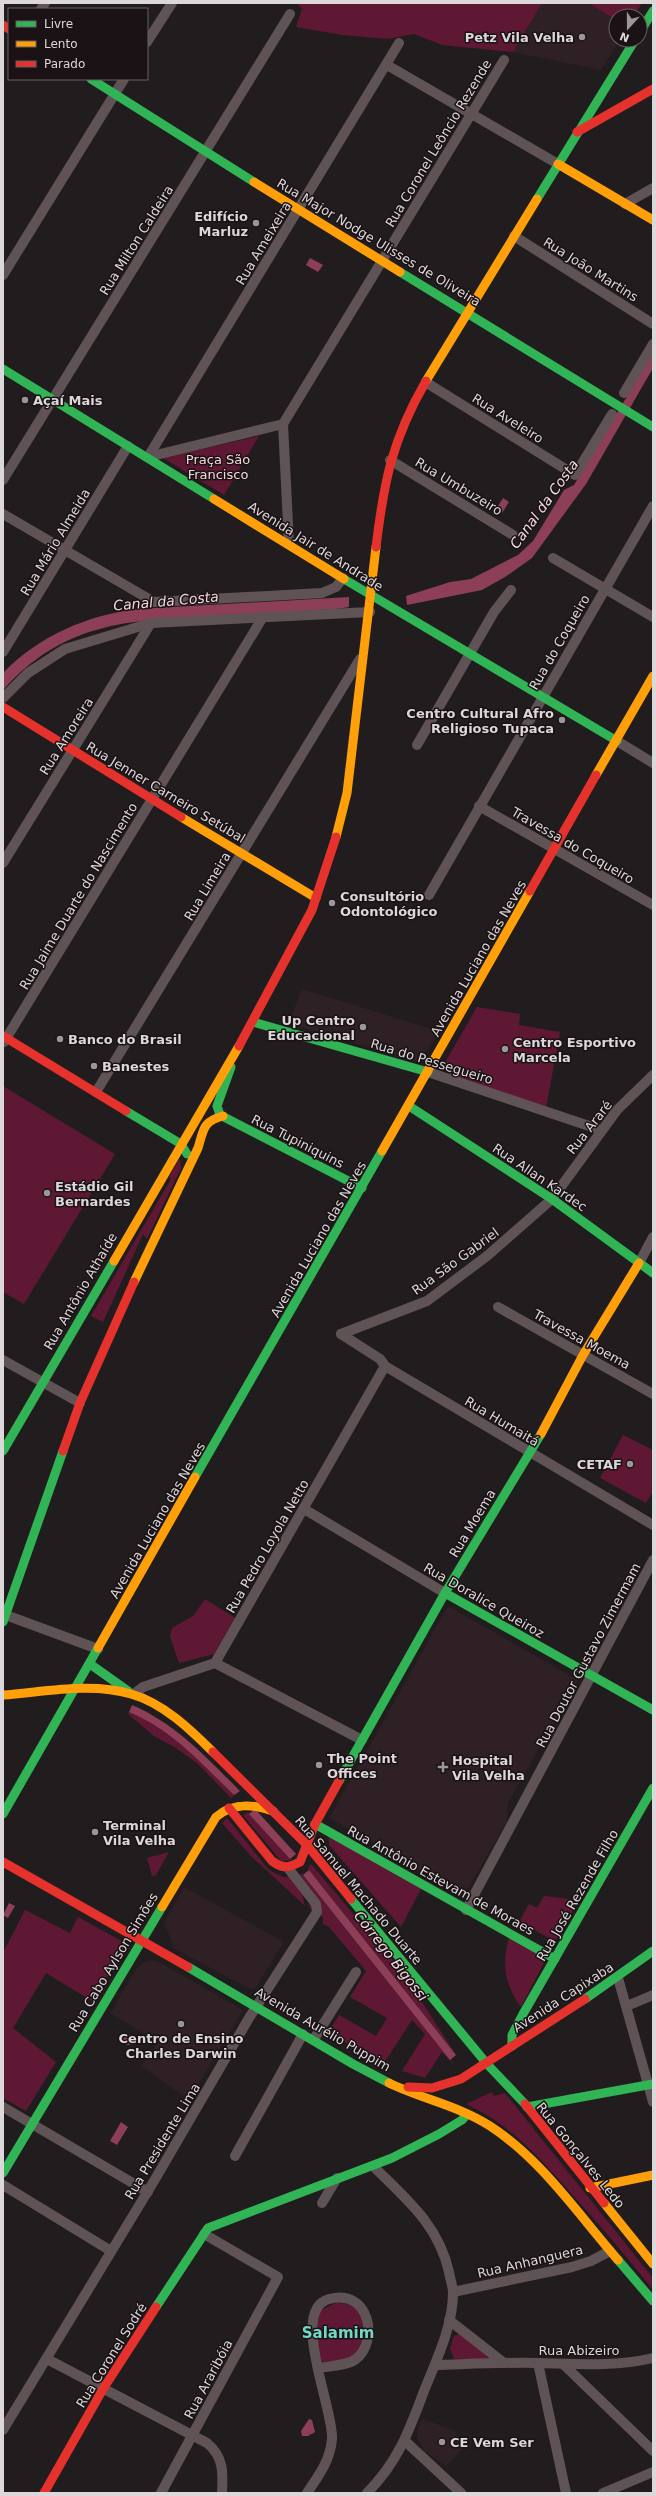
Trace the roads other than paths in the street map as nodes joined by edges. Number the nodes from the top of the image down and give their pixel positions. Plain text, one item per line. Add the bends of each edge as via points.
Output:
1 (172, 3) edge
2 (290, 14) dead end
3 (148, 40) edge
4 (399, 42) dead end
5 (630, 48) edge
6 (504, 60) dead end
7 (387, 65) junction
8 (93, 80) edge
9 (123, 80) edge
10 (653, 90) edge
11 (115, 94) junction
12 (471, 114) junction
13 (577, 132) junction
14 (206, 151) junction
15 (558, 164) junction
16 (653, 188) edge
17 (625, 204) junction
18 (299, 208) junction
19 (653, 220) edge
20 (514, 236) junction
21 (382, 260) junction
22 (5, 268) edge
23 (468, 312) junction
24 (653, 324) edge
25 (653, 344) edge
26 (3, 369) edge
27 (426, 383) junction
28 (624, 393) dead end
29 (53, 400) junction
30 (612, 414) dead end
31 (282, 424) junction
32 (653, 427) edge
33 (128, 446) junction
34 (148, 457) junction
35 (390, 460) junction
36 (3, 480) edge
37 (653, 506) edge
38 (3, 514) edge
39 (514, 535) dead end
40 (289, 544) junction
41 (66, 550) junction
42 (553, 558) dead end
43 (343, 578) junction
44 (604, 588) junction
45 (512, 590) dead end
46 (372, 596) junction
47 (370, 612) junction
48 (263, 617) junction
49 (653, 617) edge
50 (151, 623) junction
51 (3, 652) edge
52 (365, 652) junction
53 (470, 654) junction
54 (653, 676) edge
55 (542, 697) junction
56 (3, 698) edge
57 (3, 707) edge
58 (617, 741) junction
59 (417, 745) dead end
60 (72, 751) junction
61 (653, 763) edge
62 (152, 799) junction
63 (480, 806) junction
64 (555, 849) junction
65 (242, 853) junction
66 (3, 863) edge
67 (429, 896) dead end
68 (316, 898) junction
69 (653, 906) edge
70 (253, 1022) junction
71 (4, 1039) edge
72 (232, 1057) junction
73 (428, 1072) junction
74 (653, 1075) edge
75 (96, 1092) junction
76 (409, 1106) junction
77 (222, 1116) junction
78 (601, 1130) junction
79 (181, 1144) junction
80 (186, 1171) junction
81 (362, 1188) junction
82 (552, 1199) junction
83 (653, 1237) edge
84 (639, 1263) junction
85 (653, 1273) edge
86 (498, 1307) dead end
87 (341, 1334) joint
88 (583, 1355) junction
89 (3, 1360) edge
90 (385, 1366) junction
91 (42, 1383) junction
92 (653, 1394) edge
93 (80, 1402) junction
94 (3, 1451) edge
95 (530, 1453) junction
96 (304, 1509) junction
97 (653, 1525) edge
98 (653, 1560) edge
99 (445, 1593) junction
100 (4, 1617) edge
101 (98, 1649) junction
102 (215, 1663) junction
103 (90, 1664) junction
104 (592, 1677) junction
105 (76, 1688) junction
106 (133, 1694) junction
107 (3, 1695) edge
108 (653, 1710) edge
109 (362, 1740) junction
110 (653, 1788) edge
111 (229, 1808) junction
112 (273, 1811) junction
113 (4, 1812) edge
114 (315, 1824) junction
115 (290, 1827) junction
116 (307, 1845) junction
117 (3, 1862) edge
118 (288, 1868) junction
119 (466, 1910) junction
120 (141, 1940) junction
121 (653, 1951) edge
122 (555, 1959) junction
123 (356, 1972) dead end
124 (618, 1978) junction
125 (653, 1995) edge
126 (257, 2006) junction
127 (627, 2006) junction
128 (523, 2014) junction
129 (303, 2034) junction
130 (529, 2035) junction
131 (314, 2039) junction
132 (512, 2046) junction
133 (487, 2064) junction
134 (392, 2084) junction
135 (651, 2084) edge
136 (653, 2102) edge
137 (3, 2107) edge
138 (527, 2107) junction
139 (467, 2114) junction
140 (32, 2124) junction
141 (235, 2156) dead end
142 (373, 2166) junction
143 (3, 2173) edge
144 (653, 2175) edge
145 (337, 2178) junction
146 (3, 2185) edge
147 (590, 2188) junction
148 (148, 2192) junction
149 (322, 2203) dead end
150 (206, 2231) junction
151 (111, 2251) junction
152 (610, 2251) junction
153 (653, 2264) edge
154 (453, 2292) junction
155 (653, 2300) edge
156 (449, 2320) junction
157 (653, 2358) edge
158 (47, 2359) junction
159 (504, 2363) junction
160 (538, 2363) junction
161 (563, 2364) junction
162 (435, 2365) junction
163 (318, 2368) junction
164 (103, 2389) junction
165 (3, 2430) edge
166 (192, 2436) junction
167 (405, 2441) junction
168 (653, 2451) edge
169 (653, 2472) edge
170 (44, 2493) edge
171 (161, 2493) edge
172 (222, 2493) edge
173 (307, 2493) edge
174 (367, 2493) edge
175 (461, 2493) edge
176 (566, 2493) edge
177 (603, 2493) edge

1 - 3 street
2 - 14 street, Rua Milton Caldeira
4 - 7 street, Rua Ameixeira
5 - 13 main road, Rua Antônio Athaíde
6 - 12 street, Rua Coronel Leôncio Rezende
7 - 12 street
7 - 18 street, Rua Ameixeira
8 - 11 main road, Rua Major Nodge Ulisses de Oliveira
9 - 11 street
10 - 13 main road
11 - 14 main road, Rua Major Nodge Ulisses de Oliveira
11 - 22 street
12 - 15 street
12 - 21 street, Rua Coronel Leôncio Rezende
13 - 15 main road, Rua Antônio Athaíde
14 - 18 main road, Rua Major Nodge Ulisses de Oliveira
14 - 29 street, Rua Milton Caldeira
15 - 17 main road
15 - 20 main road, Rua Antônio Athaíde
16 - 17 street
17 - 19 main road
18 - 21 main road, Rua Major Nodge Ulisses de Oliveira
18 - 34 street, Rua Ameixeira
20 - 23 main road, Rua Antônio Athaíde
20 - 24 street, Rua João Martins
21 - 23 main road, Rua Major Nodge Ulisses de Oliveira
21 - 31 street, Rua Coronel Leôncio Rezende
23 - 27 main road, Rua Antônio Athaíde
23 - 32 main road, Rua Major Nodge Ulisses de Oliveira
25 - 28 street
26 - 29 main road, Avenida Jair de Andrade
27 - 30 street, Rua Aveleiro via 575,475
27 - 35 main road, Rua Antônio Athaíde
29 - 33 main road, Avenida Jair de Andrade
29 - 36 street, Rua Milton Caldeira
31 - 34 street
31 - 40 street
33 - 34 main road, Avenida Jair de Andrade
33 - 41 street, Rua Mário Almeida
34 - 40 main road, Avenida Jair de Andrade
35 - 39 street, Rua Umbuzeiro
35 - 46 main road, Rua Antônio Athaíde via 383,491
37 - 44 street, Rua do Coqueiro
38 - 41 street
40 - 43 main road, Avenida Jair de Andrade
41 - 43 street via 150,601 161,603 322,594 336,587
41 - 51 street, Rua Mário Almeida
42 - 44 street
43 - 46 main road, Avenida Jair de Andrade
44 - 49 street
44 - 55 street, Rua do Coqueiro
45 - 53 street via 494,612
46 - 47 main road, Rua Antônio Athaíde
46 - 53 main road, Avenida Jair de Andrade
47 - 48 street
47 - 52 main road, Rua Antônio Athaíde
48 - 50 street
48 - 62 street, Rua Jaime Duarte do Nascimento
50 - 56 street via 65,649 28,673
50 - 60 street, Rua Amoreira
52 - 65 street, Rua Limeira
52 - 68 main road, Rua Antônio Athaíde via 347,793
53 - 55 main road, Avenida Jair de Andrade
53 - 59 street
54 - 58 main road, Avenida Luciano das Neves
55 - 58 main road, Avenida Jair de Andrade
55 - 63 street, Rua do Coqueiro
57 - 60 main road, Rua Jenner Carneiro Setúbal
58 - 61 street
58 - 64 main road, Avenida Luciano das Neves
60 - 62 main road, Rua Jenner Carneiro Setúbal
60 - 66 street, Rua Amoreira
62 - 65 main road, Rua Jenner Carneiro Setúbal
62 - 71 street, Rua Jaime Duarte do Nascimento
63 - 64 street, Travessa do Coqueiro
63 - 67 street, Rua do Coqueiro
64 - 69 street, Travessa do Coqueiro
64 - 73 main road, Avenida Luciano das Neves
65 - 68 main road, Rua Jenner Carneiro Setúbal
65 - 75 street, Rua Limeira
68 - 70 main road, Rua Antônio Athaíde via 302,934
70 - 72 main road, Rua Antônio Athaíde
70 - 73 main road, Rua do Pessegueiro
71 - 75 main road
72 - 77 main road via 218,1106
72 - 79 main road, Rua Antônio Athaíde
73 - 76 main road, Avenida Luciano das Neves
73 - 78 street, Rua do Pessegueiro
74 - 78 street, Rua Araré via 617,1110
75 - 79 main road
76 - 81 main road, Avenida Luciano das Neves
76 - 82 main road, Rua Allan Kardec
77 - 80 main road via 207,1124
77 - 81 main road, Rua Tupiniquins
78 - 82 street, Rua Araré
79 - 80 main road via 188,1156
79 - 91 main road, Rua Antônio Athaíde
80 - 93 main road
81 - 101 main road, Avenida Luciano das Neves
82 - 84 main road, Rua Allan Kardec
82 - 87 street, Rua São Gabriel via 487,1256 427,1301
83 - 84 street, Rua Moema
84 - 85 main road, Rua Allan Kardec
84 - 88 main road, Rua Moema
86 - 88 street, Travessa Moema
87 - 90 street, Rua Humaitá via 380,1359
88 - 92 street, Travessa Moema
88 - 95 main road, Rua Moema
89 - 91 street
90 - 95 street, Rua Humaitá
90 - 96 street, Rua Pedro Loyola Netto
91 - 93 street
91 - 94 main road, Rua Antônio Athaíde
93 - 100 main road
95 - 97 street, Rua Humaitá
95 - 99 main road, Rua Moema
96 - 99 street, Rua Doralice Queiroz
96 - 102 street, Rua Pedro Loyola Netto
98 - 104 street, Rua Doutor Gustavo Zimermam
99 - 104 main road, Rua Doralice Queiroz
99 - 109 main road, Rua Moema
100 - 101 street
101 - 103 main road, Avenida Luciano das Neves
102 - 106 street via 143,1687
102 - 109 street
103 - 105 main road, Avenida Luciano das Neves
103 - 106 main road
104 - 108 main road, Rua Doralice Queiroz
104 - 119 street, Rua Doutor Gustavo Zimermam
105 - 106 main road, Rua Samuel Machado Duarte via 105,1689
105 - 107 main road, Rua Samuel Machado Duarte
105 - 113 main road, Avenida Luciano das Neves
106 - 112 main road, Rua Samuel Machado Duarte via 156,1704 187,1727
109 - 114 main road, Rua Moema
110 - 122 main road, Rua José Rezende Filho
111 - 112 main road via 256,1806
111 - 118 main road via 272,1861 280,1867
111 - 120 main road, Rua Cabo Aylson Simões via 216,1817
112 - 115 main road, Rua Samuel Machado Duarte
114 - 115 main road via 303,1829
114 - 116 main road, Rua Moema
114 - 119 main road, Rua Antônio Estevam de Moraes
115 - 116 main road, Rua Samuel Machado Duarte
116 - 118 main road, Rua Moema via 300,1862
116 - 133 main road, Rua Samuel Machado Duarte
117 - 120 main road, Avenida Aurélio Puppim
118 - 126 street, Rua Presidente Lima via 316,1904 317,1912
119 - 122 main road, Rua Antônio Estevam de Moraes
120 - 126 main road, Avenida Aurélio Puppim
120 - 140 main road, Rua Cabo Aylson Simões
121 - 124 main road, Avenida Capixaba
122 - 128 main road, Rua José Rezende Filho
123 - 131 street
124 - 127 street
124 - 130 main road, Avenida Capixaba
125 - 127 street
126 - 129 main road, Avenida Aurélio Puppim
126 - 148 street, Rua Presidente Lima
127 - 135 street
128 - 130 main road
128 - 132 main road, Rua José Rezende Filho via 512,2036
129 - 131 main road, Avenida Aurélio Puppim
129 - 141 street
130 - 132 main road, Avenida Capixaba
131 - 134 main road, Avenida Aurélio Puppim via 353,2064
132 - 133 main road, Avenida Capixaba
133 - 134 main road, Avenida Capixaba via 458,2081 433,2089
133 - 138 main road, Rua Gonçalves Ledo
134 - 139 main road, Avenida Aurélio Puppim
135 - 136 street
135 - 138 main road
137 - 140 street
138 - 147 main road, Rua Gonçalves Ledo
139 - 142 main road via 439,2134
139 - 152 main road, Avenida Aurélio Puppim via 490,2126 532,2160
140 - 143 main road, Rua Cabo Aylson Simões
140 - 148 street
142 - 145 main road
142 - 154 street via 415,2207 435,2233 445,2258
144 - 147 main road
145 - 149 street
145 - 150 main road
146 - 151 street
147 - 153 main road, Rua Gonçalves Ledo
148 - 151 street, Rua Presidente Lima
150 - 164 main road, Rua Coronel Sodré
150 - 166 street, Rua Araribóia via 278,2277
151 - 158 street, Rua Presidente Lima
152 - 154 street, Rua Anhanguera via 572,2267
152 - 155 main road, Avenida Aurélio Puppim
154 - 156 street
156 - 159 street
156 - 162 street
157 - 161 street, Rua Abizeiro via 634,2363
158 - 164 street
158 - 165 street, Rua Presidente Lima
159 - 160 street, Rua Abizeiro
159 - 162 street, Rua Abizeiro
160 - 161 street, Rua Abizeiro
160 - 176 street
161 - 168 street
162 - 167 street
163 - 163 street via 312,2338 314,2311 328,2300 343,2298 356,2302 364,2310 367,2318 366,2338 359,2356 352,2362
163 - 173 street via 331,2422 332,2439 326,2464
164 - 166 street
164 - 170 main road, Rua Coronel Sodré
166 - 171 street, Rua Araribóia
166 - 172 street via 213,2448 220,2459 223,2470
167 - 174 street via 392,2465
167 - 175 street
169 - 177 street

